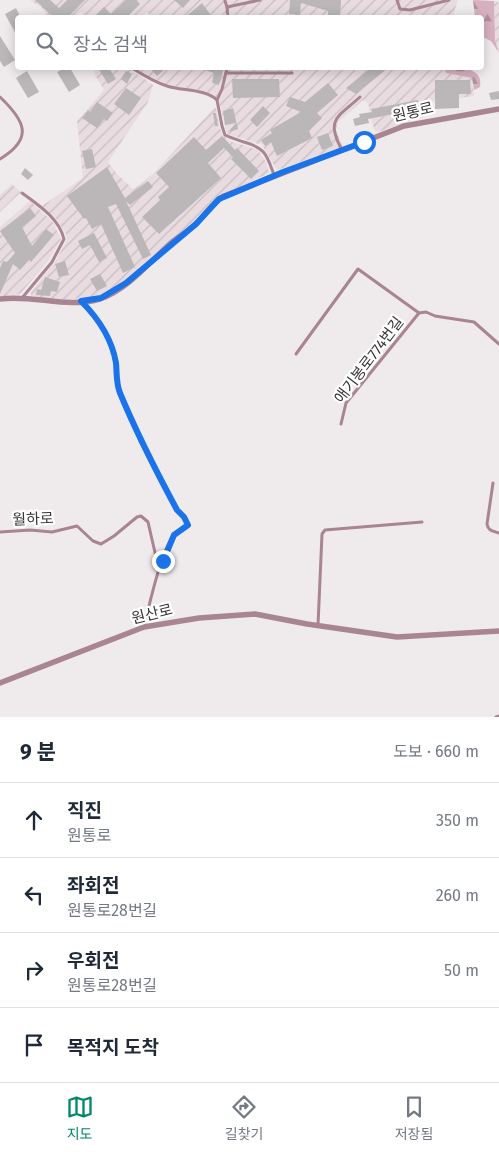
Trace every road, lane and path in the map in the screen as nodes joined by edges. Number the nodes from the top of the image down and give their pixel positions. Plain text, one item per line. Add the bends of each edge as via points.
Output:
1 (260, 0) edge
2 (397, 0) edge
3 (449, 0) edge
4 (225, 1) dead end
5 (228, 7) junction
6 (228, 15) edge
7 (135, 70) edge
8 (227, 70) edge
9 (226, 73) junction
10 (292, 73) dead end
11 (0, 97) edge
12 (360, 97) dead end
13 (217, 100) junction
14 (499, 109) edge
15 (342, 150) junction
16 (0, 159) edge
17 (274, 175) junction
18 (22, 193) dead end
19 (0, 299) edge
20 (22, 299) junction
21 (81, 301) junction
22 (419, 313) junction
23 (499, 344) edge
24 (296, 354) dead end
25 (341, 424) dead end
26 (493, 483) dead end
27 (422, 522) dead end
28 (0, 532) edge
29 (499, 533) edge
30 (159, 570) junction
31 (318, 626) junction
32 (144, 627) junction
33 (499, 631) edge
34 (0, 683) edge

1 - 5 lane
2 - 3 lane via 400,8 410,10
4 - 5 lane
5 - 6 lane
7 - 13 lane via 168,87 208,94
8 - 9 lane
9 - 10 lane
9 - 13 lane
11 - 16 lane via 18,117 22,134 15,149
12 - 15 lane via 338,116 334,125 333,131
13 - 17 lane via 225,134 261,148
14 - 15 street, 원통로 via 404,126
15 - 17 street, 원통로
17 - 21 street, 원통로 via 219,199 196,224 126,283 101,298
18 - 20 lane via 51,216 64,239 52,262
19 - 20 street, 원통로
20 - 21 street, 원통로
21 - 30 lane via 110,342 117,386 140,441 188,525 174,535
22 - 23 lane, 애기봉로774번길 via 474,322
22 - 24 lane, 애기봉로774번길 via 358,269
22 - 25 lane, 애기봉로774번길 via 346,403
26 - 29 lane via 486,524 491,531
27 - 31 lane via 325,530 322,534
28 - 30 lane, 월하로 via 52,532 76,526 101,544 141,516 148,522
30 - 32 lane
31 - 32 street, 원산로 via 255,614 198,618
31 - 33 street, 원산로 via 397,637
32 - 34 street, 원산로

